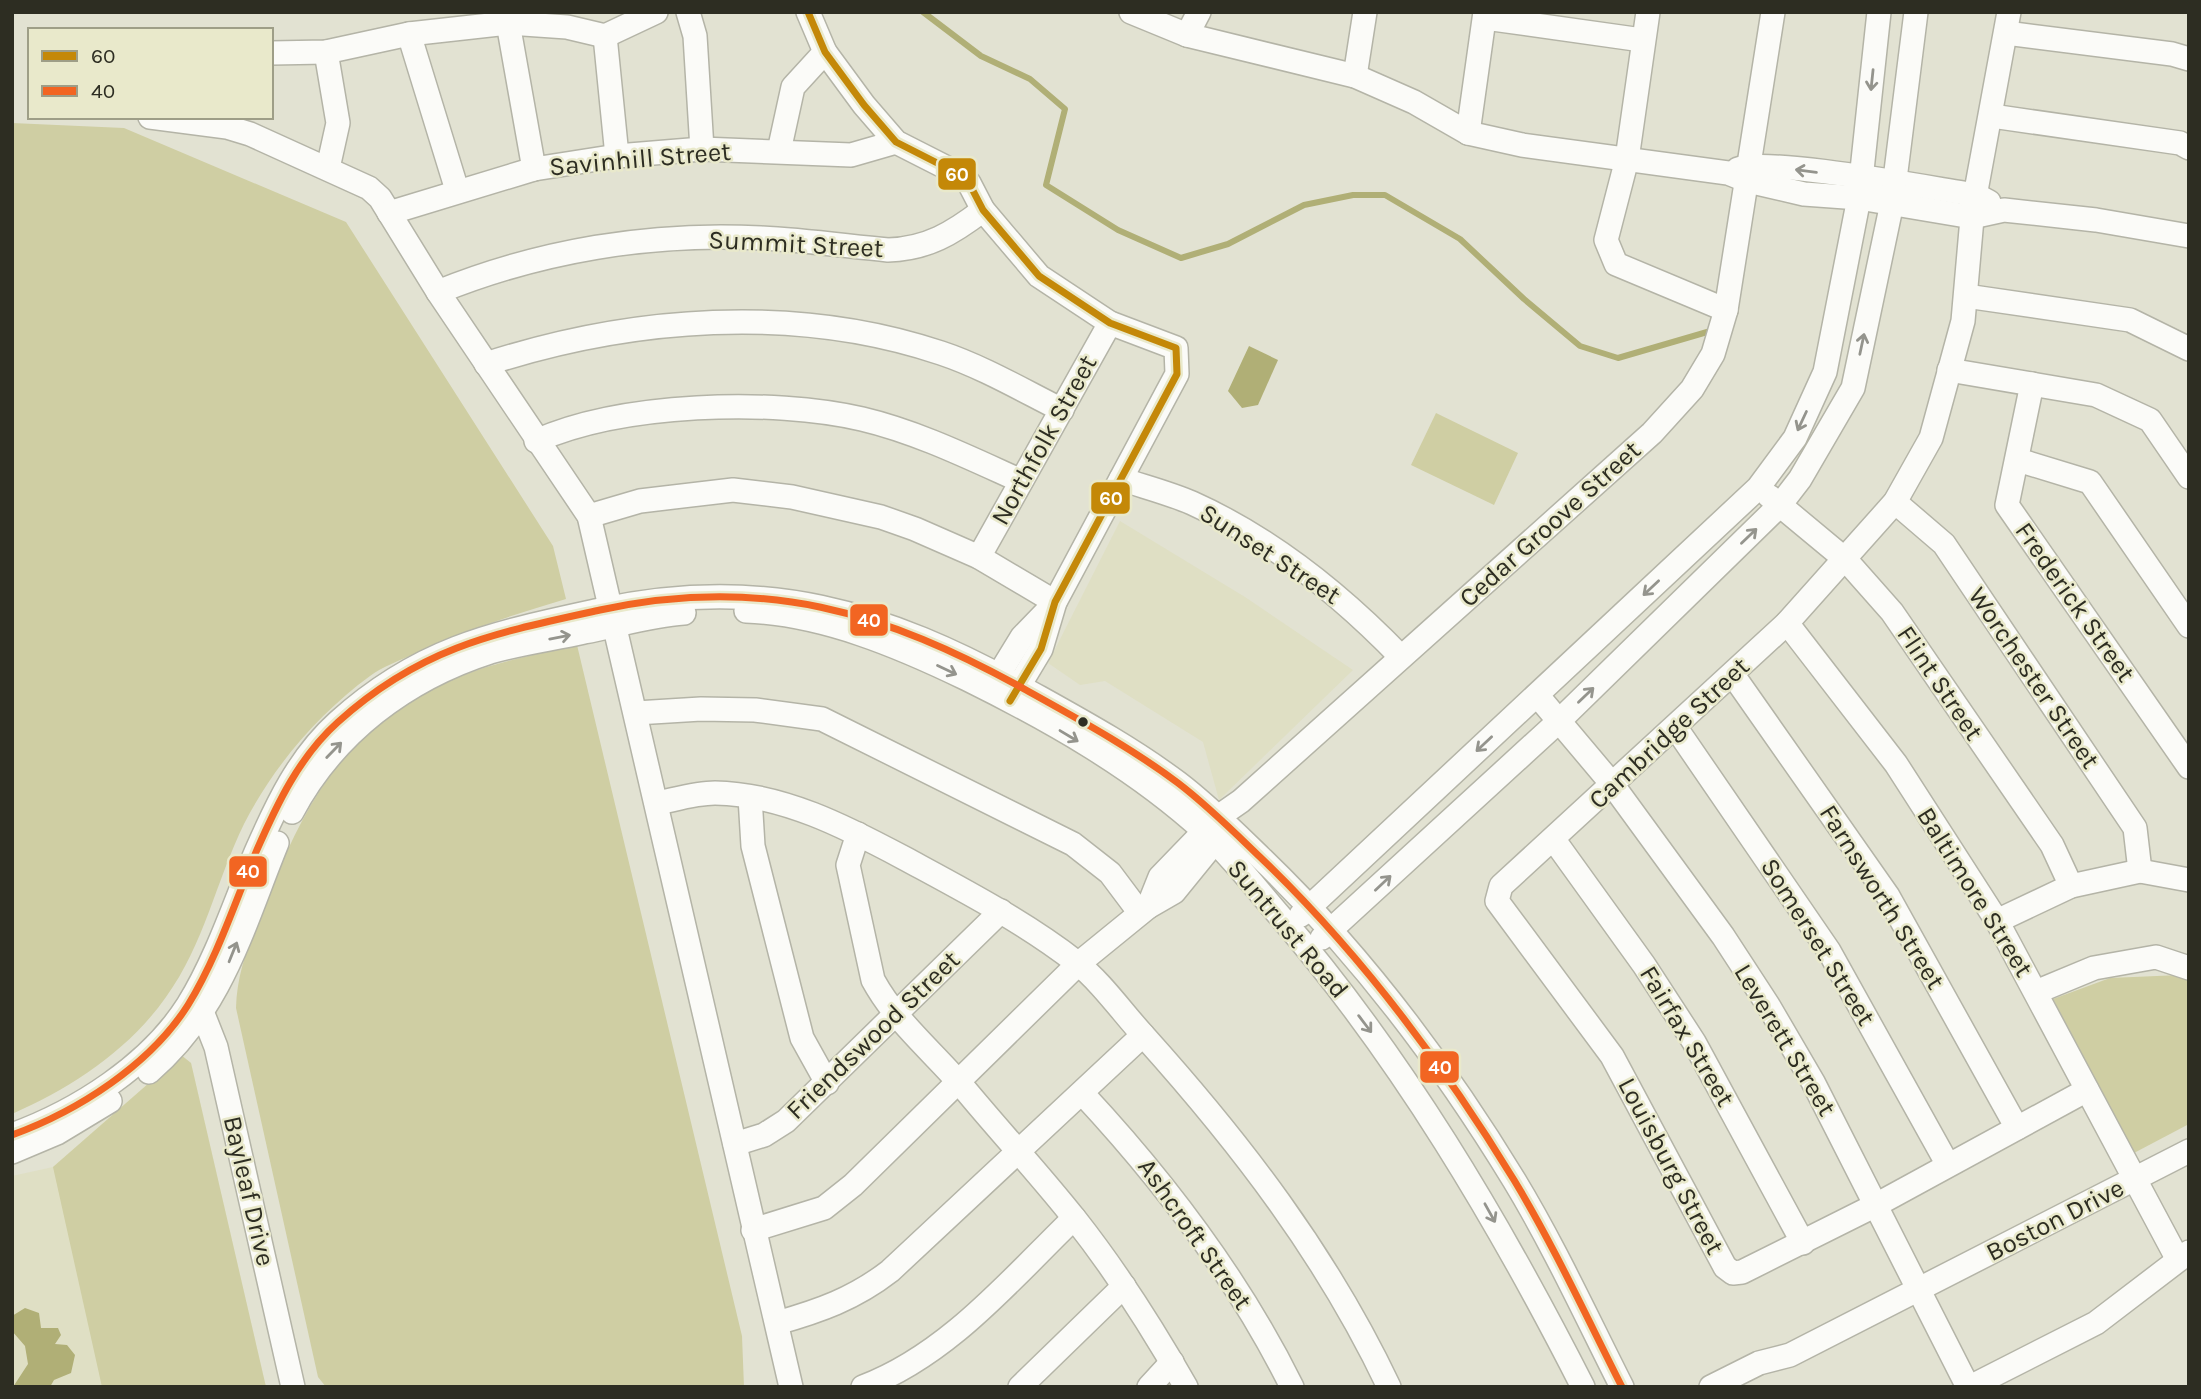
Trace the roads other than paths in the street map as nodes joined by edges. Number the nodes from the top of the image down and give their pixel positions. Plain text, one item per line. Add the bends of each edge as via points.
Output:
1 (656, 12) edge
2 (688, 12) edge
3 (808, 12) edge
4 (1131, 12) edge
5 (1199, 12) edge
6 (1364, 12) edge
7 (1648, 12) edge
8 (1773, 12) edge
9 (1879, 12) edge
10 (1916, 12) edge
11 (1485, 15) edge
12 (2008, 22) edge
13 (508, 23) junction
14 (409, 34) junction
15 (1187, 35) junction
16 (605, 36) junction
17 (1642, 40) junction
18 (326, 52) junction
19 (825, 52) junction
20 (273, 53) edge
21 (2189, 59) edge
22 (1356, 76) junction
23 (1992, 116) junction
24 (165, 119) edge
25 (1468, 133) junction
26 (896, 142) junction
27 (2189, 148) edge
28 (702, 149) junction
29 (779, 151) junction
30 (617, 156) junction
31 (1627, 159) junction
32 (328, 168) junction
33 (534, 169) junction
34 (1742, 172) junction
35 (1861, 188) junction
36 (457, 190) junction
37 (1893, 193) junction
38 (1976, 194) junction
39 (983, 210) junction
40 (2004, 211) junction
41 (389, 213) junction
42 (1972, 218) junction
43 (2189, 236) edge
44 (438, 292) junction
45 (1966, 296) junction
46 (1726, 310) junction
47 (1110, 323) junction
48 (2189, 349) edge
49 (486, 364) junction
50 (1950, 370) junction
51 (2032, 384) junction
52 (1062, 410) junction
53 (536, 441) junction
54 (2018, 460) junction
55 (2189, 477) edge
56 (1121, 479) junction
57 (1021, 481) junction
58 (1758, 488) junction
59 (1895, 502) junction
60 (1780, 505) junction
61 (589, 516) junction
62 (979, 556) junction
63 (1846, 560) junction
64 (1055, 602) junction
65 (614, 617) junction
66 (1787, 622) junction
67 (2189, 626) edge
68 (1401, 657) junction
69 (1733, 675) junction
70 (994, 682) junction
71 (1014, 694) junction
72 (1536, 695) junction
73 (636, 713) junction
74 (1559, 722) junction
75 (1676, 728) junction
76 (2189, 767) edge
77 (1612, 784) junction
78 (750, 797) junction
79 (658, 803) junction
80 (1216, 829) junction
81 (858, 834) junction
82 (1554, 840) junction
83 (2140, 871) junction
84 (2189, 880) edge
85 (2070, 886) junction
86 (1311, 905) junction
87 (1500, 905) joint
88 (1144, 910) junction
89 (1001, 911) junction
90 (1997, 921) junction
91 (1289, 927) junction
92 (1333, 929) junction
93 (1309, 949) junction
94 (1078, 964) junction
95 (2189, 968) edge
96 (2036, 992) junction
97 (196, 1009) junction
98 (896, 1014) junction
99 (1143, 1035) junction
100 (958, 1081) junction
101 (827, 1083) junction
102 (2087, 1090) junction
103 (1082, 1093) junction
104 (2017, 1128) junction
105 (12, 1135) edge
106 (735, 1144) junction
107 (2189, 1151) edge
108 (12, 1153) edge
109 (1018, 1154) junction
110 (1948, 1165) junction
111 (2135, 1178) junction
112 (1876, 1205) junction
113 (1074, 1218) junction
114 (753, 1230) junction
115 (1803, 1243) junction
116 (2183, 1255) edge
117 (1124, 1286) junction
118 (1920, 1290) junction
119 (776, 1323) junction
120 (1790, 1355) junction
121 (1172, 1362) junction
122 (293, 1387) edge
123 (791, 1387) edge
124 (863, 1387) edge
125 (1020, 1387) edge
126 (1149, 1387) edge
127 (1186, 1387) edge
128 (1292, 1387) edge
129 (1389, 1387) edge
130 (1583, 1387) edge
131 (1622, 1387) edge
132 (1711, 1387) edge
133 (1746, 1387) edge
134 (1969, 1387) edge

1 - 16 street
2 - 28 street via 695,36
3 - 19 street
4 - 15 street
5 - 15 street
6 - 22 street
7 - 17 street
8 - 34 street, Cedar Groove Street
9 -> 35 street
10 - 37 street
11 - 17 street
11 - 25 street
12 - 21 street
12 - 23 street, Cambridge Street
13 - 14 street
13 - 16 street via 567,27
13 - 33 street
14 - 18 street
14 - 36 street
15 - 22 street
16 - 30 street
17 - 31 street
18 - 20 street
18 - 32 street via 338,123
19 - 26 street
19 - 29 street via 793,87
22 - 25 street
23 - 27 street
23 - 38 street, Cambridge Street
24 - 32 street via 227,127
25 - 31 street
26 - 29 street, Savinhill Street via 850,155
26 - 39 street via 969,183
28 - 29 street, Savinhill Street
28 - 30 street, Savinhill Street
30 - 33 street, Savinhill Street
31 - 34 street
31 - 46 street via 1606,240 1609,254 1616,264
32 - 41 street via 369,188
33 - 36 street, Savinhill Street
34 - 35 street
34 - 46 street, Cedar Groove Street
35 - 37 street
35 -> 58 street via 1825,372 1795,438
36 - 41 street, Savinhill Street
37 - 38 street
37 - 42 street
60 -> 37 street via 1853,388
38 - 40 street
38 - 42 street, Cambridge Street
39 - 44 street, Summit Street via 950,235 908,249 760,238 634,242 538,258
39 - 47 street via 1039,276
40 - 42 street
40 - 43 street
41 - 44 street
42 - 45 street, Cambridge Street
44 - 49 street
45 - 48 street via 2130,320
45 - 50 street, Cambridge Street
46 - 68 street, Cedar Groove Street via 1713,354 1692,389 1660,424
47 - 52 street, Northfolk Street
47 - 56 street via 1175,348 1178,361 1177,374
49 - 52 street via 621,332 716,323 804,325 893,339 942,354
49 - 53 street
50 - 51 street
50 - 59 street, Cambridge Street via 1931,438
51 - 54 street, Frederick Street
51 - 55 street via 2095,395 2150,420
52 - 57 street, Northfolk Street
53 - 57 street via 561,429 679,410 741,407 809,412 862,419 950,449
53 - 61 street
54 - 67 street via 2090,482
54 - 76 street, Frederick Street via 2007,505
56 - 64 street
56 - 68 street, Sunset Street via 1192,504 1266,546 1346,603
57 - 62 street, Northfolk Street
58 - 60 street, Flint Street
58 -> 72 street
59 - 63 street, Cambridge Street
59 - 83 street, Worchester Street via 1944,544 2135,828
60 - 63 street, Flint Street
74 -> 60 street
61 - 62 street via 640,501 733,490 792,497 881,517
61 - 65 street
62 - 64 street
63 - 66 street, Cambridge Street
63 - 85 street, Flint Street via 1892,612 2052,845
64 - 70 street via 1022,637
64 - 71 street via 1041,649
65 - 70 street, Suntrust Road via 763,612 865,636
65 - 73 street
65 - 97 street, Suntrust Road via 458,664 414,685 354,731 322,764 293,810 224,976
66 - 69 street, Cambridge Street
66 - 90 street, Baltimore Street via 1896,764
68 - 80 street, Cedar Groove Street
69 - 75 street, Cambridge Street
69 - 104 street, Farnsworth Street via 1888,896
70 - 71 street, Suntrust Road
71 - 80 street, Suntrust Road via 1127,748 1178,784
72 - 74 street, Leverett Street
72 -> 86 street
73 - 79 street
73 - 88 street via 755,710 821,719 1073,844 1110,873
74 - 77 street, Leverett Street
92 -> 74 street
75 - 77 street, Cambridge Street
75 - 110 street, Somerset Street via 1829,951
77 - 82 street, Cambridge Street
77 - 112 street, Leverett Street via 1768,1005
78 - 79 street via 715,793
78 - 81 street via 801,810
78 - 101 street via 753,846 802,1038
79 - 106 street
80 - 86 street, Suntrust Road
80 - 88 street via 1174,892
80 - 91 street, Suntrust Road
81 - 89 street
81 - 98 street via 848,865 873,979
82 - 87 street, Cambridge Street via 1501,886 1497,895
82 - 115 street, Fairfax Street via 1695,1042
83 - 84 street
83 - 85 street
85 - 90 street
86 - 91 street
86 - 92 street, Suntrust Road
87 - 115 street, Louisburg Street via 1612,1056 1725,1267 1742,1272
88 - 94 street
89 - 94 street
89 - 98 street, Friendswood Street
90 - 96 street, Baltimore Street
91 - 93 street, Suntrust Road
92 - 93 street
92 - 131 street, Suntrust Road via 1425,1043 1516,1183
93 -> 130 street, Suntrust Road via 1398,1069 1486,1204
94 - 99 street
94 - 100 street
95 - 96 street via 2156,957 2094,968
96 - 102 street, Baltimore Street
97 - 105 street via 129,1069 80,1102
97 - 108 street via 182,1042 124,1092 57,1133
97 - 122 street, Bayleaf Drive via 216,1047
98 - 100 street
98 - 101 street, Friendswood Street
99 - 103 street
99 - 129 street via 1195,1092 1281,1202 1338,1288
100 - 109 street
100 - 114 street via 824,1209
101 - 106 street, Friendswood Street via 786,1121 764,1135
102 - 104 street, Louisburg Street
102 - 111 street, Baltimore Street
103 - 109 street
103 - 128 street, Ashcroft Street via 1194,1224
104 - 110 street, Louisburg Street
106 - 114 street
107 - 111 street, Boston Drive
109 - 113 street
109 - 119 street via 865,1290 840,1304
110 - 112 street, Louisburg Street
111 - 116 street, Baltimore Street
111 - 118 street, Boston Drive
112 - 115 street, Louisburg Street
112 - 118 street, Leverett Street
113 - 117 street
113 - 124 street via 930,1351
114 - 119 street
116 - 134 street via 2096,1324
117 - 121 street
117 - 125 street
118 - 120 street, Boston Drive
118 - 134 street, Leverett Street
119 - 123 street
120 - 132 street via 1759,1363
120 - 133 street
121 - 126 street
121 - 127 street

